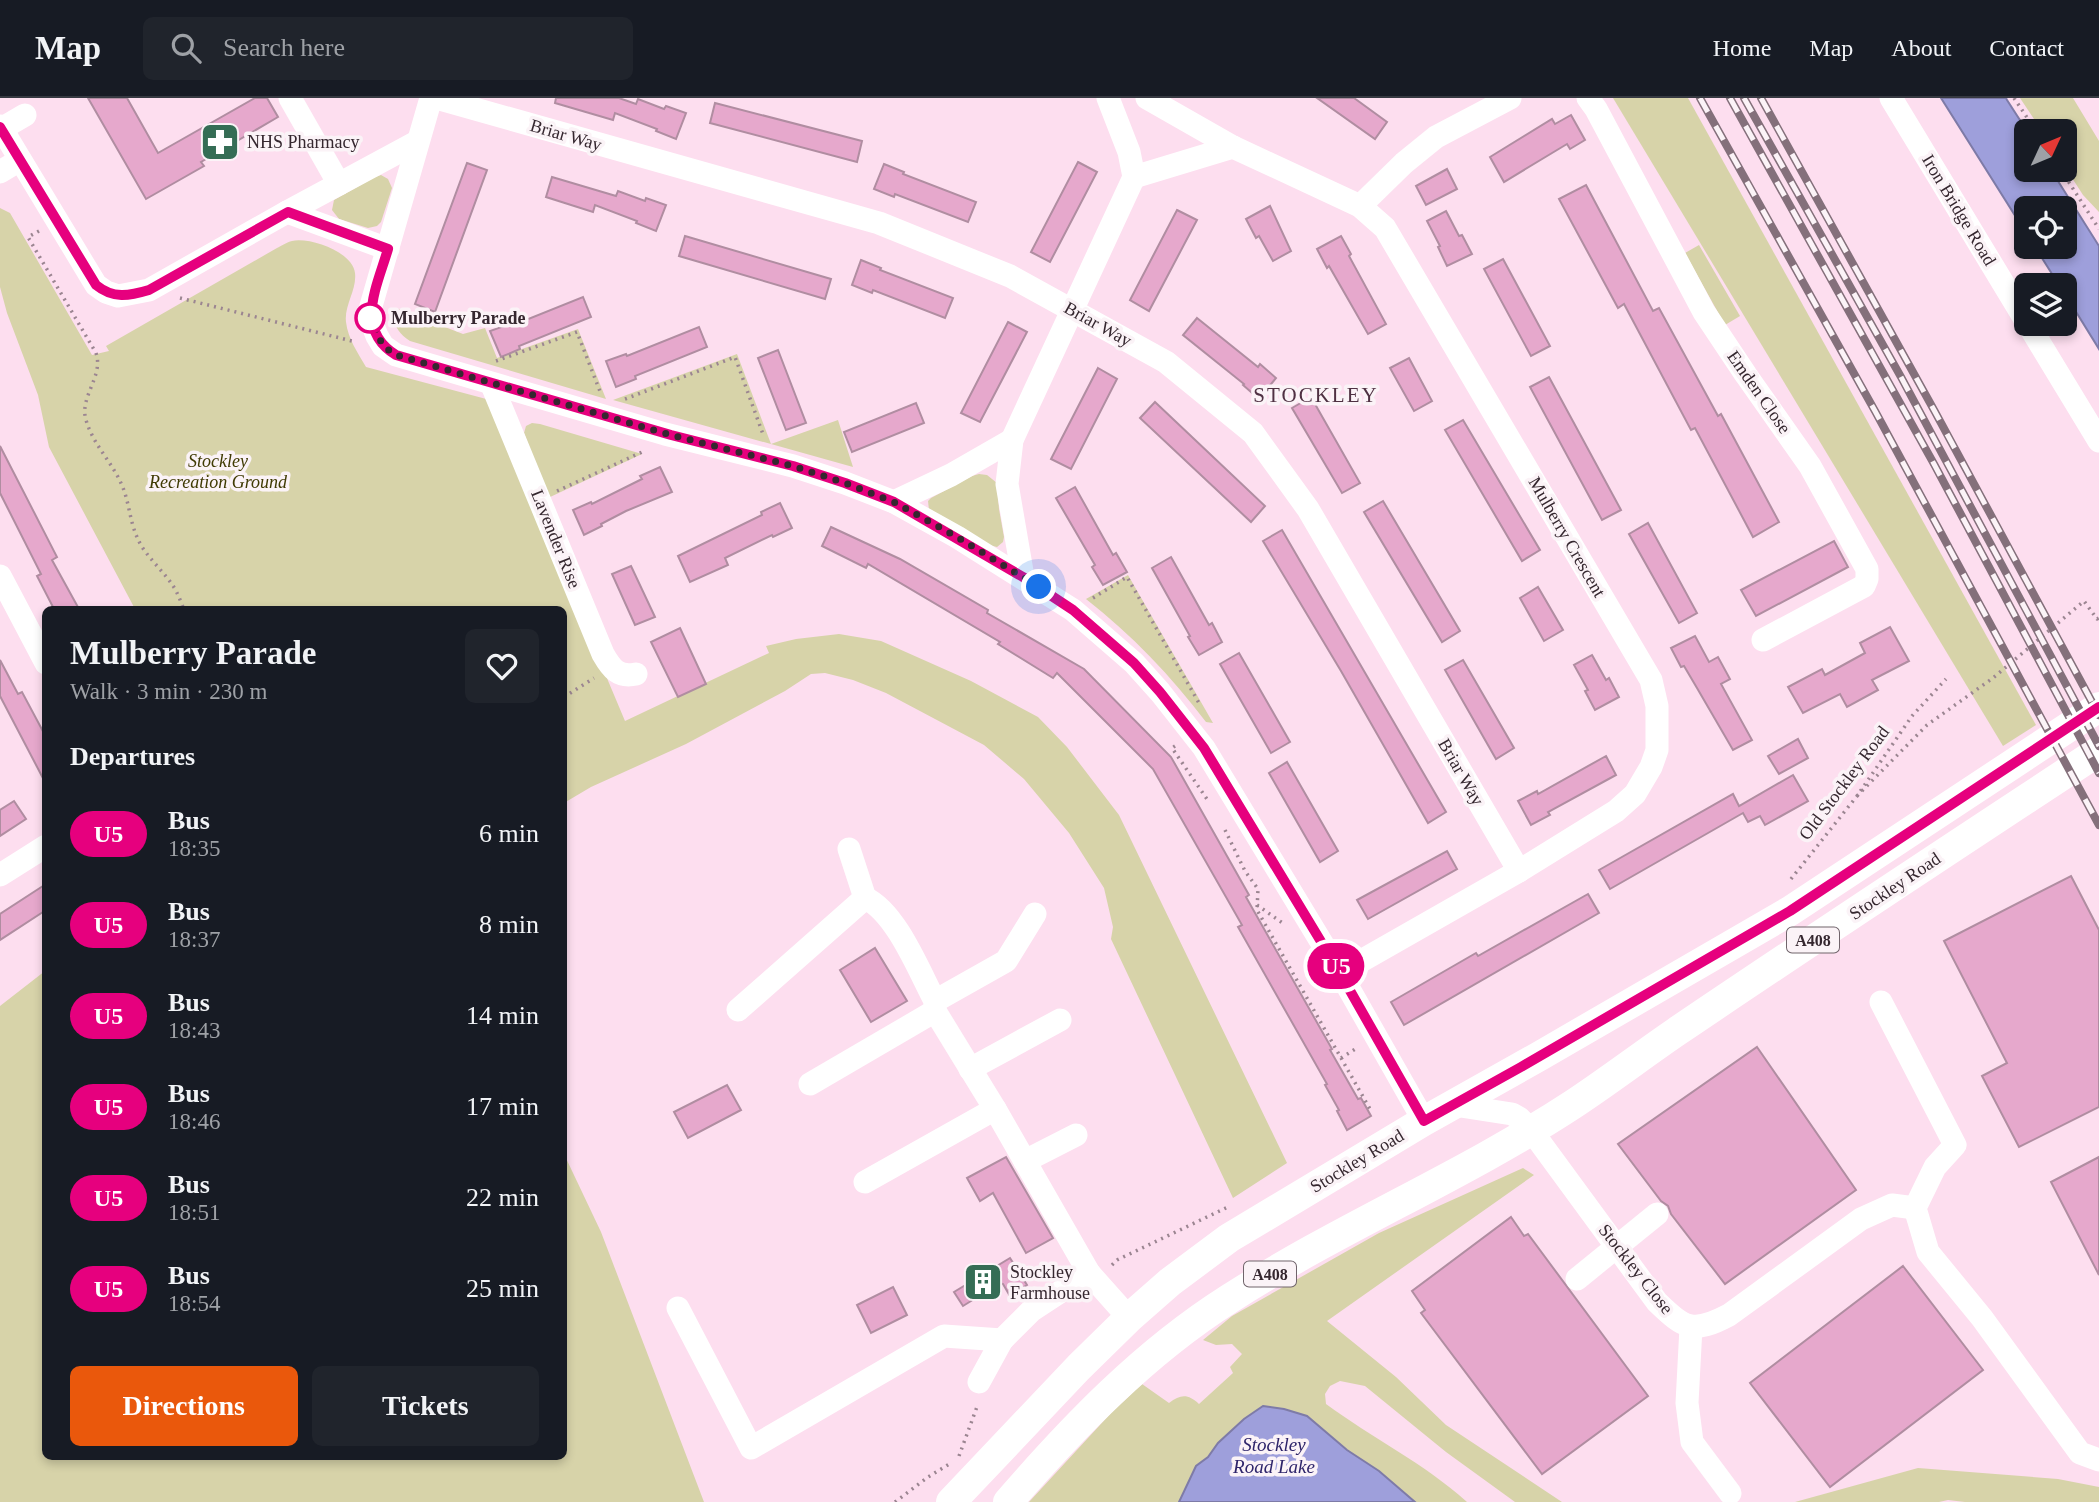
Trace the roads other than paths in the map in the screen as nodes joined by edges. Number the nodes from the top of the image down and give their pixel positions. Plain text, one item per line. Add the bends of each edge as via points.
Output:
1 (290, 98) edge
2 (433, 98) edge
3 (1108, 98) edge
4 (1147, 98) edge
5 (1510, 98) edge
6 (1588, 98) edge
7 (1891, 98) edge
8 (25, 115) dead end
9 (1, 127) edge
10 (417, 142) junction
11 (1233, 147) junction
12 (20, 160) junction
13 (0, 172) edge
14 (1134, 177) junction
15 (339, 184) junction
16 (1360, 206) junction
17 (288, 212) junction
18 (388, 249) junction
19 (2014, 301) edge
20 (1073, 309) junction
21 (2035, 336) edge
22 (493, 373) junction
23 (1012, 440) junction
24 (2099, 441) edge
25 (894, 502) junction
26 (0, 576) edge
27 (1023, 577) junction
28 (1763, 640) dead end
29 (42, 655) edge
30 (636, 674) dead end
31 (2099, 707) edge
32 (2099, 751) edge
33 (42, 849) edge
34 (849, 849) dead end
35 (1518, 871) junction
36 (0, 875) edge
37 (865, 898) junction
38 (1035, 914) dead end
39 (1340, 973) junction
40 (1881, 1003) dead end
41 (935, 1006) junction
42 (737, 1010) dead end
43 (1060, 1020) dead end
44 (971, 1069) junction
45 (810, 1084) dead end
46 (1454, 1105) junction
47 (995, 1109) junction
48 (1424, 1121) junction
49 (1531, 1130) junction
50 (1076, 1135) dead end
51 (1025, 1161) junction
52 (865, 1182) dead end
53 (1915, 1208) junction
54 (1657, 1214) dead end
55 (1617, 1247) junction
56 (1097, 1271) junction
57 (1577, 1279) dead end
58 (678, 1308) dead end
59 (1129, 1318) junction
60 (1691, 1327) junction
61 (1002, 1340) junction
62 (979, 1382) road end
63 (2099, 1460) edge
64 (1730, 1493) dead end
65 (951, 1502) edge
66 (1008, 1502) edge

1 - 15 street
2 - 10 street
2 - 20 street, Briar Way via 879,223 1010,276
3 - 14 street
4 - 11 street, Mulberry Crescent
5 - 16 street via 1436,137
6 - 28 street, Emden Close via 1704,312 1810,466 1867,569 1864,586
7 - 19 street, Iron Bridge Road
8 - 9 street
9 - 12 street
10 - 15 street
10 - 18 street
11 - 14 street
11 - 16 street, Mulberry Crescent
12 - 13 street
12 - 17 street via 96,285 118,296 149,290
14 - 20 street
15 - 17 street
16 - 35 street, Mulberry Crescent via 1385,228 1651,680 1657,706 1657,750 1634,794 1616,811
17 - 18 street
18 - 22 street via 370,318 388,351 405,359
20 - 23 street
20 - 35 street, Briar Way via 1166,362 1253,433 1308,509
21 - 24 street, Iron Bridge Road
22 - 25 street via 605,416 762,458
22 - 30 street, Lavender Rise via 603,654 623,675
23 - 25 street
23 - 27 street via 1007,484
25 - 27 street
26 - 29 street
27 - 39 street via 1073,610 1160,692 1204,748
31 - 46 main road, Stockley Road / A408 via 1790,911
32 - 49 main road, Stockley Road / A408
33 - 36 street
34 - 37 street
35 - 39 street, Mulberry Crescent
37 - 41 street via 879,905 893,922
37 - 42 street
38 - 41 street via 1006,961
39 - 48 street
40 - 53 street via 1955,1145 1935,1167
41 - 44 street
41 - 45 street
43 - 44 street
44 - 47 street
46 - 48 main road, Stockley Road / A408
46 - 49 street, Stockley Close via 1512,1114
47 - 51 street
47 - 52 street
48 - 59 main road, Stockley Road / A408 via 1229,1238
49 - 55 street, Stockley Close
49 - 66 main road, Stockley Road / A408 via 1226,1300 1191,1337 1153,1355 1101,1401
50 - 51 street
51 - 56 street
53 - 60 street, Stockley Close via 1892,1205 1861,1219 1729,1315
53 - 63 street via 1928,1252 1987,1315 2080,1452
54 - 55 street
55 - 57 street
55 - 60 street, Stockley Close via 1657,1302
56 - 59 street
56 - 61 street via 1031,1311
58 - 61 street via 751,1448 944,1336
59 - 65 main road, Stockley Road / A408
60 - 64 street via 1687,1403 1692,1442
61 - 62 street

